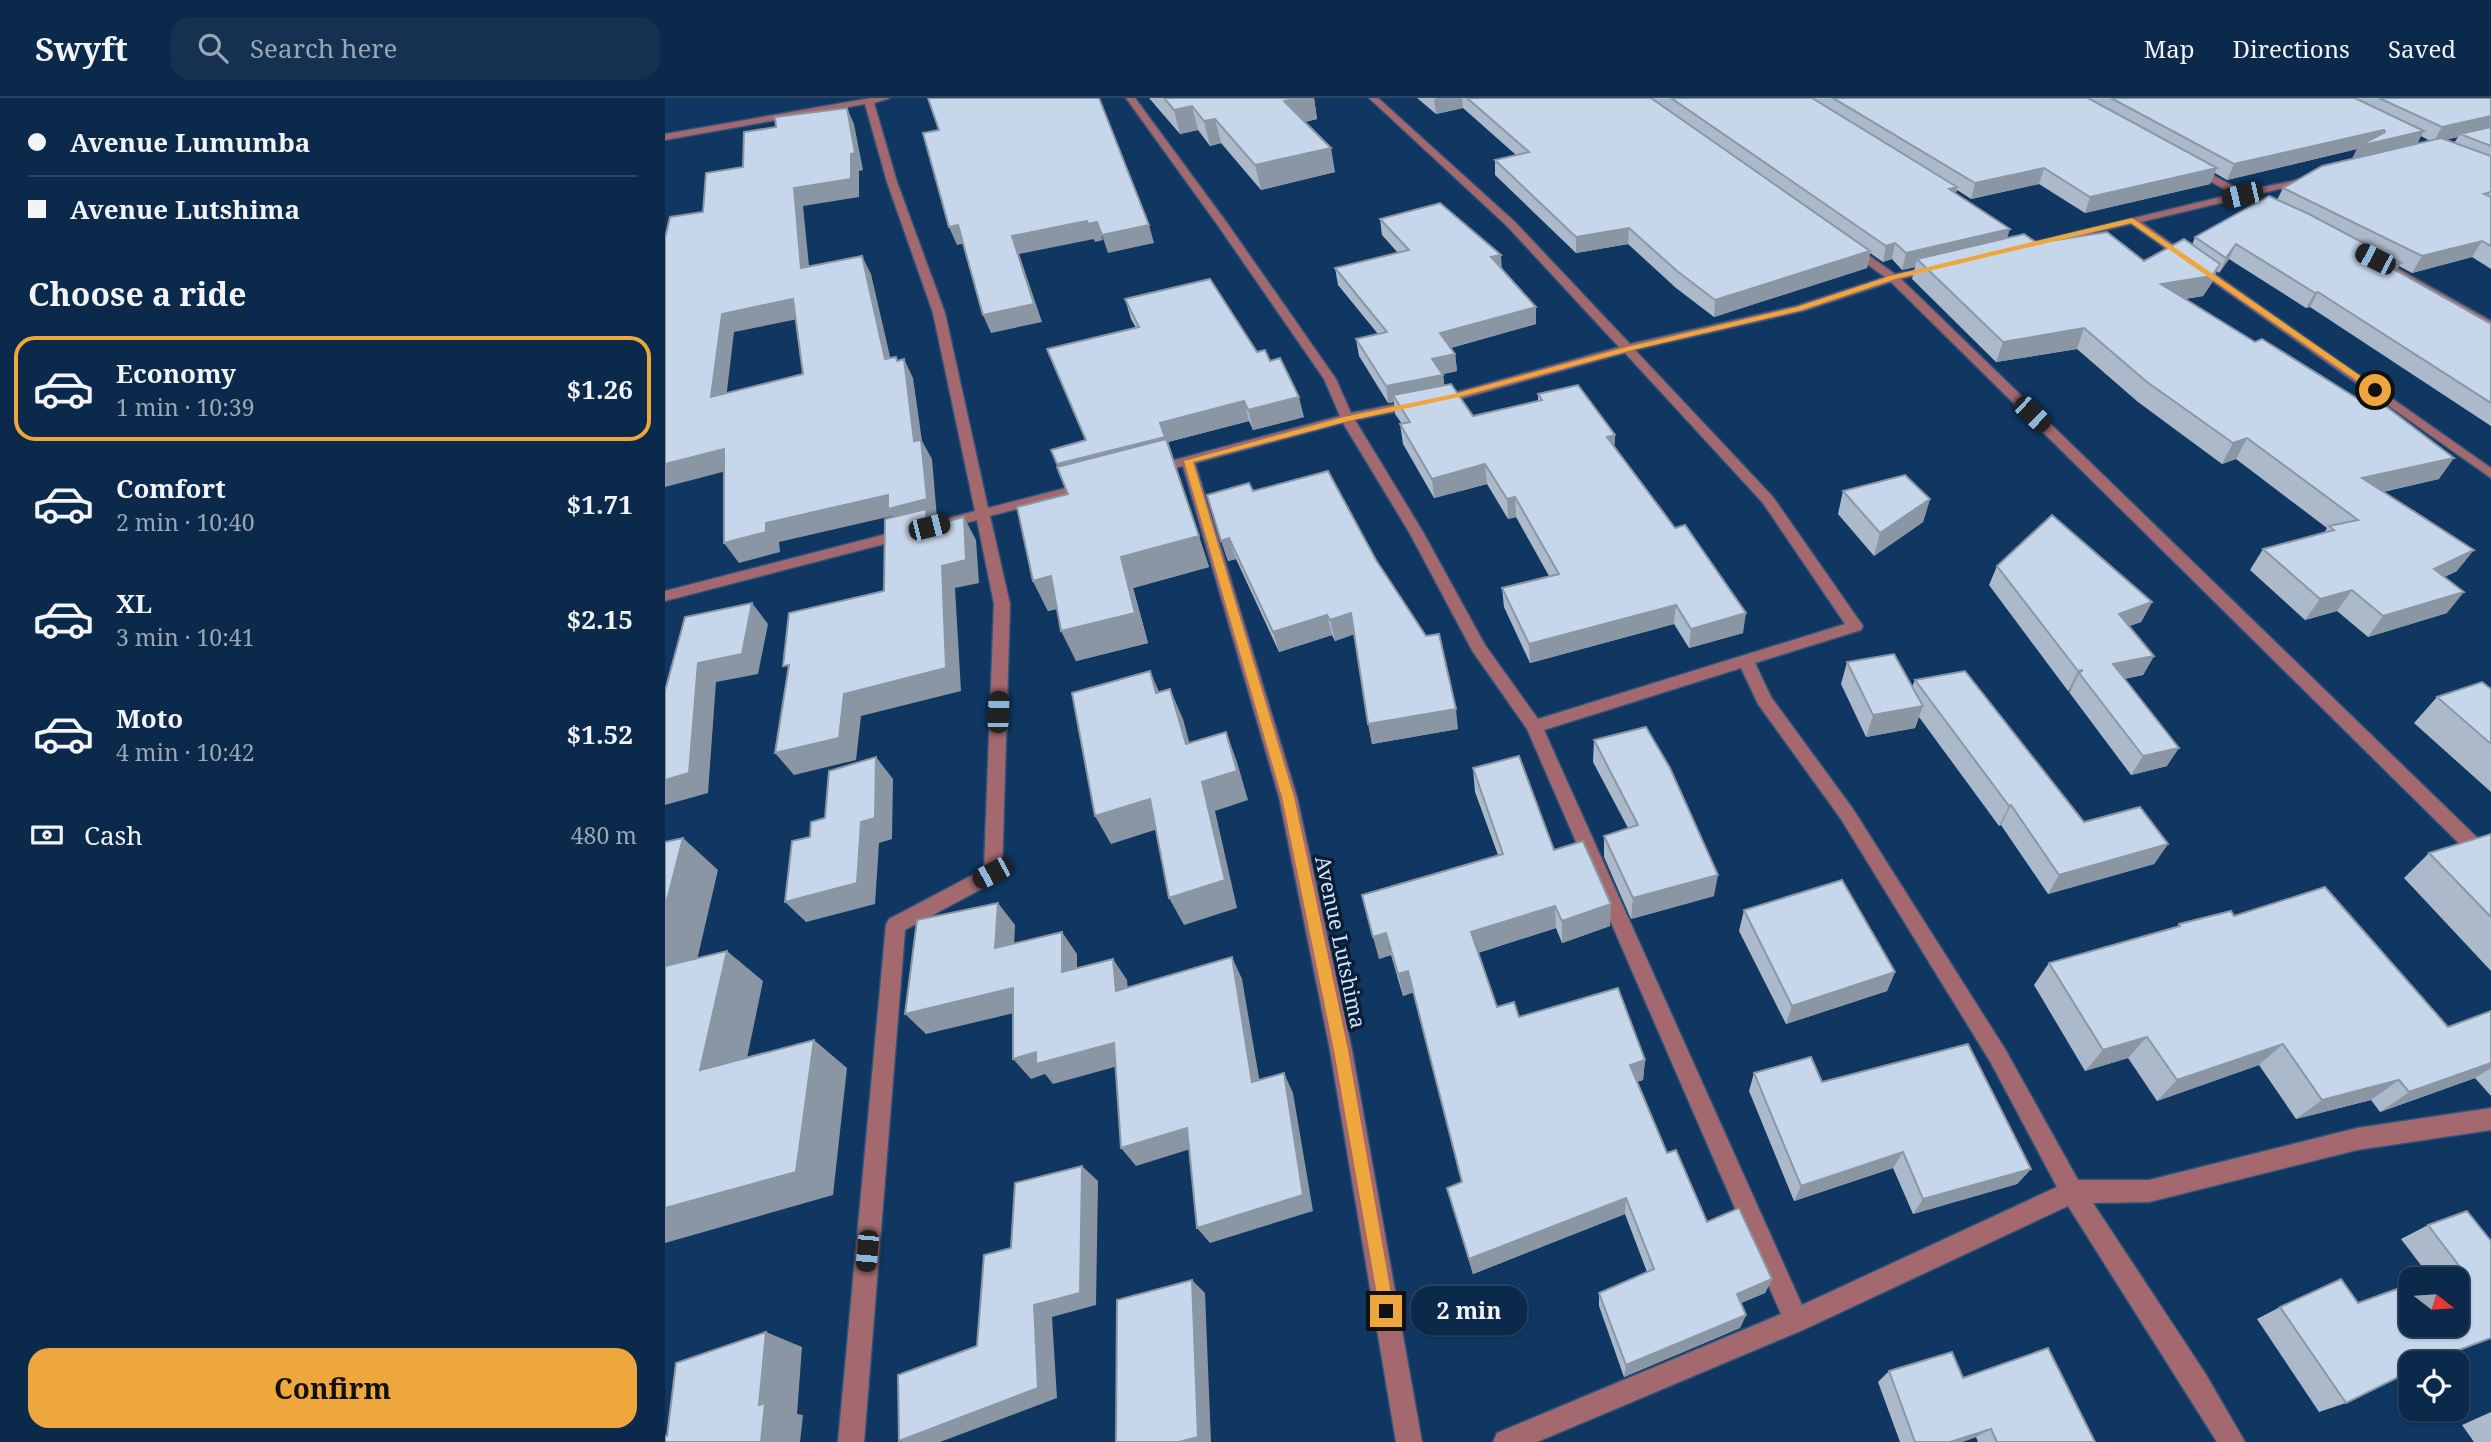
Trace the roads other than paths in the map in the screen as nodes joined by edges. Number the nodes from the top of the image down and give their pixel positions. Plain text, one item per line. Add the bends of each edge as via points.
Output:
1 (1130, 98) edge
2 (1373, 98) edge
3 (878, 99) edge
4 (665, 137) edge
5 (2185, 163) edge
6 (2318, 176) edge
7 (2242, 195) junction
8 (2264, 205) edge
9 (2132, 220) junction
10 (1837, 239) edge
11 (2006, 250) edge
12 (2363, 254) edge
13 (1943, 266) edge
14 (1892, 278) junction
15 (2491, 326) edge
16 (1630, 348) junction
17 (1347, 418) junction
18 (1188, 461) junction
19 (1137, 474) edge
20 (2491, 474) edge
21 (1098, 484) edge
22 (981, 514) junction
23 (665, 596) edge
24 (1745, 660) junction
25 (1534, 727) junction
26 (2491, 863) edge
27 (2491, 1119) edge
28 (2072, 1192) junction
29 (1796, 1320) junction
30 (851, 1442) edge
31 (1409, 1442) edge
32 (1506, 1442) edge
33 (2232, 1442) edge

1 - 17 street via 1330,379
2 - 16 street via 1511,223
3 - 4 street
3 - 22 street via 892,182 939,313
5 - 7 street
6 - 7 street
7 - 8 street
7 - 9 street
9 - 11 street via 2026,241
9 - 20 street
10 - 14 street
12 - 15 street
13 - 14 street
14 - 16 street via 1799,309
14 - 26 street
16 - 17 street via 1459,395
16 - 24 street via 1768,500 1855,626
17 - 18 street
17 - 25 street via 1479,648
18 - 19 street
18 - 31 street, Avenue Lutshima via 1288,797 1341,1050
21 - 22 street
22 - 23 street
22 - 30 street via 1002,604 992,873 896,925
24 - 25 street
24 - 28 street via 1764,700 1847,814 1998,1056
25 - 29 street
27 - 28 street via 2357,1139 2149,1191
28 - 29 street
28 - 33 street
29 - 32 street

